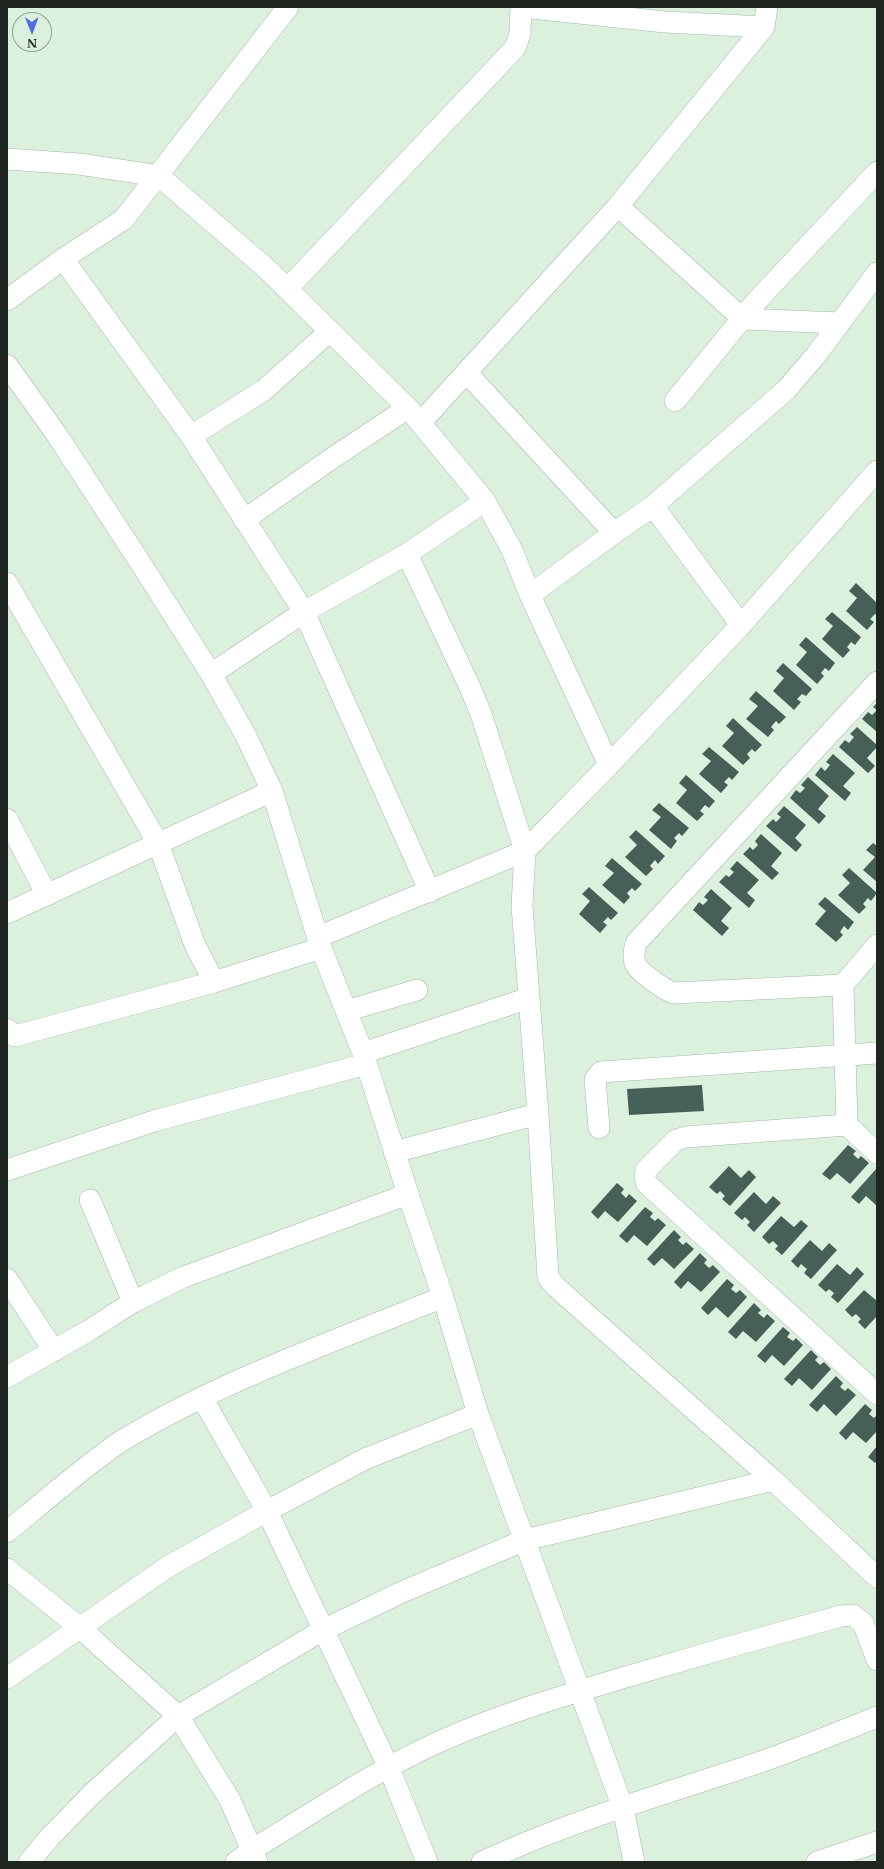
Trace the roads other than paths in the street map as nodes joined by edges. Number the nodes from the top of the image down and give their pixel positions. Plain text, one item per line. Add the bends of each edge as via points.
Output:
1 (288, 7) edge
2 (522, 7) edge
3 (767, 7) edge
4 (764, 27) junction
5 (7, 159) edge
6 (877, 172) edge
7 (159, 176) junction
8 (618, 206) junction
9 (63, 260) junction
10 (877, 273) edge
11 (286, 289) junction
12 (7, 300) edge
13 (743, 319) junction
14 (840, 322) junction
15 (329, 332) junction
16 (7, 365) edge
17 (467, 373) junction
18 (675, 401) dead end
19 (414, 415) junction
20 (191, 436) junction
21 (877, 471) edge
22 (485, 500) junction
23 (653, 506) junction
24 (244, 520) junction
25 (614, 533) junction
26 (407, 554) junction
27 (7, 583) edge
28 (530, 595) junction
29 (304, 612) junction
30 (741, 625) junction
31 (211, 674) junction
32 (877, 682) edge
33 (609, 765) junction
34 (272, 791) junction
35 (7, 819) edge
36 (158, 843) junction
37 (525, 851) junction
38 (430, 892) junction
39 (47, 895) junction
40 (7, 913) edge
41 (320, 943) junction
42 (877, 945) edge
43 (214, 982) junction
44 (843, 985) junction
45 (417, 990) dead end
46 (529, 998) junction
47 (346, 1011) junction
48 (7, 1029) edge
49 (877, 1053) edge
50 (846, 1055) junction
51 (365, 1059) junction
52 (538, 1114) junction
53 (847, 1125) junction
54 (599, 1128) dead end
55 (394, 1152) junction
56 (877, 1153) edge
57 (7, 1170) edge
58 (408, 1194) junction
59 (90, 1200) dead end
60 (7, 1279) edge
61 (443, 1297) junction
62 (133, 1302) junction
63 (54, 1351) junction
64 (7, 1377) edge
65 (877, 1394) edge
66 (202, 1398) junction
67 (478, 1414) junction
68 (773, 1480) junction
69 (267, 1511) junction
70 (7, 1532) edge
71 (525, 1540) junction
72 (7, 1569) edge
73 (877, 1577) edge
74 (79, 1627) junction
75 (323, 1630) junction
76 (877, 1660) edge
77 (7, 1678) edge
78 (580, 1690) junction
79 (178, 1716) junction
80 (877, 1717) edge
81 (388, 1768) junction
82 (623, 1808) junction
83 (877, 1842) edge
84 (255, 1856) edge
85 (29, 1862) edge
86 (236, 1862) edge
87 (427, 1862) edge
88 (482, 1862) edge
89 (634, 1862) edge
90 (817, 1862) edge

1 - 7 street
2 - 4 street via 665,22
2 - 11 street via 520,34 515,48
3 - 4 street
4 - 8 street
5 - 7 street via 79,164
6 - 13 street
7 - 9 street via 124,219
7 - 11 street via 267,269
8 - 13 street
8 - 17 street
9 - 12 street
9 - 20 street
10 - 14 street
11 - 15 street
13 - 14 street
13 - 18 street
14 - 23 street via 786,390
15 - 19 street
15 - 20 street via 264,390
16 - 31 street via 133,550
17 - 19 street
17 - 25 street
19 - 22 street
19 - 24 street via 328,461
20 - 24 street
21 - 30 street
22 - 26 street
22 - 28 street via 512,550
23 - 25 street
23 - 30 street
24 - 29 street
25 - 28 street
26 - 29 street
26 - 37 street via 481,714
27 - 36 street
28 - 33 street
29 - 31 street
29 - 38 street
30 - 33 street
31 - 34 street via 246,736
32 - 44 street via 636,943 634,955 635,965 663,989 673,992
33 - 37 street
34 - 36 street
34 - 41 street
35 - 39 street
36 - 39 street
36 - 43 street via 195,945
37 - 38 street
37 - 46 street via 522,906
38 - 41 street
39 - 40 street
41 - 43 street
41 - 47 street
42 - 44 street
43 - 48 street via 15,1036
44 - 50 street
45 - 47 street
46 - 51 street
46 - 52 street
47 - 51 street
49 - 50 street
50 - 53 street
50 - 54 street via 601,1072 595,1079
51 - 55 street
51 - 57 street via 154,1120
52 - 55 street
52 - 68 street via 548,1277
53 - 56 street
53 - 65 street via 686,1137 676,1140 646,1170 645,1176 646,1183
55 - 58 street
58 - 61 street
58 - 62 street via 182,1278
59 - 62 street
60 - 63 street
61 - 66 street via 289,1359
61 - 67 street
62 - 63 street
63 - 64 street
66 - 69 street
66 - 70 street via 122,1441 69,1480
67 - 69 street via 365,1459
67 - 71 street
68 - 71 street
68 - 73 street
69 - 74 street via 169,1566
69 - 75 street
71 - 75 street via 402,1592
71 - 78 street
72 - 74 street
74 - 77 street
74 - 79 street
75 - 79 street
75 - 81 street
76 - 78 street via 863,1622 853,1615 841,1616
78 - 81 street via 441,1741
78 - 82 street
79 - 84 street via 230,1800
79 - 85 street via 93,1793
80 - 82 street via 758,1763
81 - 84 street
81 - 87 street
82 - 88 street via 517,1846
82 - 89 street
83 - 90 street
84 - 86 street

